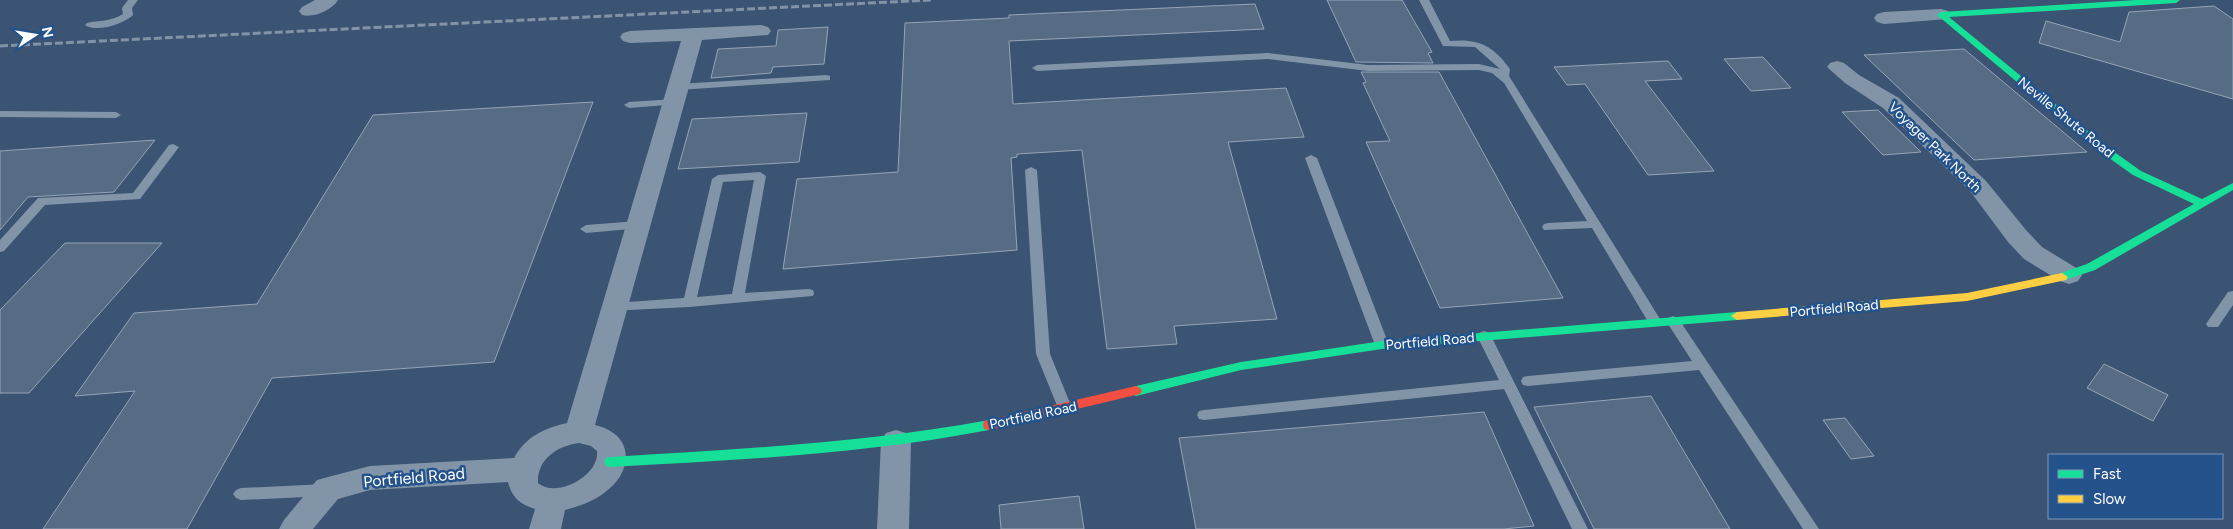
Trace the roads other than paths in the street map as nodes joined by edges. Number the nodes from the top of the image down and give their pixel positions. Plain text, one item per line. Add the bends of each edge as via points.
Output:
1 (133, 0) edge
2 (329, 0) edge
3 (1424, 0) edge
4 (2176, 0) edge
5 (309, 11) dead end
6 (1941, 15) junction
7 (1884, 18) dead end
8 (90, 25) dead end
9 (761, 31) dead end
10 (693, 35) junction
11 (630, 37) dead end
12 (1488, 52) junction
13 (1837, 67) dead end
14 (1037, 68) dead end
15 (1487, 68) junction
16 (1504, 76) junction
17 (826, 78) dead end
18 (676, 95) junction
19 (629, 105) dead end
20 (0, 114) edge
21 (116, 115) dead end
22 (173, 147) dead end
23 (1311, 158) dead end
24 (1031, 170) dead end
25 (2233, 186) edge
26 (2202, 203) junction
27 (1595, 224) junction
28 (638, 225) junction
29 (1548, 227) dead end
30 (586, 229) dead end
31 (0, 248) edge
32 (2069, 275) junction
33 (808, 293) dead end
34 (2233, 295) edge
35 (738, 298) junction
36 (689, 302) junction
37 (614, 308) junction
38 (1673, 321) junction
39 (1655, 322) junction
40 (2213, 324) dead end
41 (1484, 336) junction
42 (1382, 345) junction
43 (1702, 365) junction
44 (1528, 381) dead end
45 (1507, 384) junction
46 (1065, 408) junction
47 (1204, 415) dead end
48 (579, 432) junction
49 (896, 441) junction
50 (612, 462) junction
51 (523, 469) junction
52 (328, 489) junction
53 (241, 494) dead end
54 (553, 500) junction
55 (294, 529) edge
56 (545, 529) edge
57 (893, 529) edge
58 (1580, 529) edge
59 (1812, 529) edge

1 - 8 lane via 127,8 128,15 123,18 112,23
2 - 5 street
3 - 12 lane via 1447,44 1475,43
4 - 6 street
6 - 7 street
6 - 26 street, Neville Shute Road via 2106,151 2137,173
9 - 10 street
10 - 11 street
10 - 18 street
12 - 15 lane
12 - 16 lane via 1501,62
13 - 32 street, Voyager Park North via 1897,108 1978,186 2033,253
14 - 15 lane via 1268,56 1368,68
15 - 16 lane
16 - 27 lane
17 - 18 lane
18 - 19 lane
18 - 28 street
20 - 21 lane
22 - 31 lane via 136,196 42,201
23 - 42 lane
24 - 46 lane via 1043,354
25 - 26 street, Portfield Road
26 - 32 street, Portfield Road via 2091,267
27 - 29 lane
27 - 39 lane
28 - 30 lane
28 - 37 street
32 - 38 street, Portfield Road via 2016,289 1967,297
33 - 35 lane
34 - 40 lane
35 - 36 lane
35 - 36 lane via 760,176 718,178
36 - 37 lane
37 - 48 street
38 - 39 street, Portfield Road
38 - 43 lane
39 - 41 street, Portfield Road
41 - 42 street, Portfield Road
41 - 45 lane
42 - 46 street, Portfield Road via 1241,366
43 - 44 lane
43 - 59 lane
45 - 47 lane
45 - 58 lane
46 - 49 street, Portfield Road
48 - 50 street via 604,438 611,446
48 - 51 street via 554,438 540,446
49 - 50 street, Portfield Road via 839,448
49 - 57 street
50 - 54 street via 595,485 580,494
51 - 52 street, Portfield Road via 370,478
51 - 54 street via 522,483 528,492
52 - 53 lane
52 - 55 street
54 - 56 street

